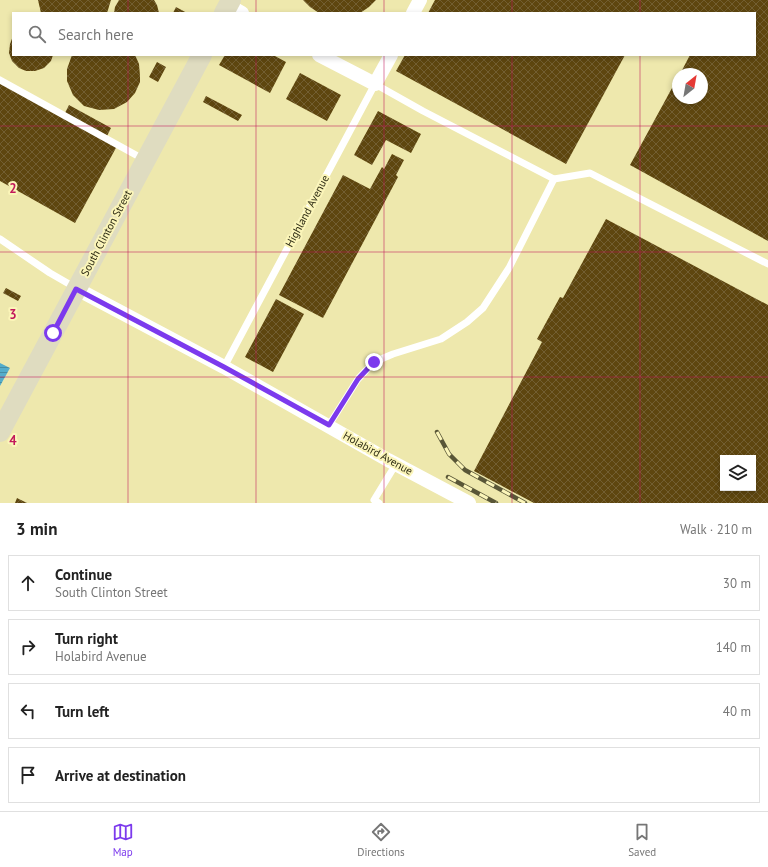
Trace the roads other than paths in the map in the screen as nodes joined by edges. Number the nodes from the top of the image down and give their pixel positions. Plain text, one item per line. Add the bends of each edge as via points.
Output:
1 (420, 0) edge
2 (414, 12) edge
3 (201, 56) edge
4 (321, 56) edge
5 (389, 56) edge
6 (0, 80) edge
7 (375, 84) junction
8 (145, 160) junction
9 (554, 179) junction
10 (0, 239) edge
11 (768, 264) edge
12 (76, 289) junction
13 (224, 367) junction
14 (329, 425) junction
15 (0, 432) edge
16 (396, 464) junction
17 (380, 503) edge
18 (469, 503) edge

1 - 2 street
3 - 8 main road, South Clinton Street
4 - 7 street
5 - 7 street, Highland Avenue
6 - 8 lane
7 - 9 lane via 423,112
7 - 13 lane, Highland Avenue
8 - 12 main road, South Clinton Street
9 - 11 lane via 590,173
9 - 14 lane via 509,268 483,308 441,339 374,362 358,379
10 - 12 lane
12 - 13 street, Holabird Avenue
12 - 15 main road, South Clinton Street
13 - 14 street, Holabird Avenue
14 - 16 street, Holabird Avenue
16 - 17 lane via 374,500
16 - 18 street, Holabird Avenue

